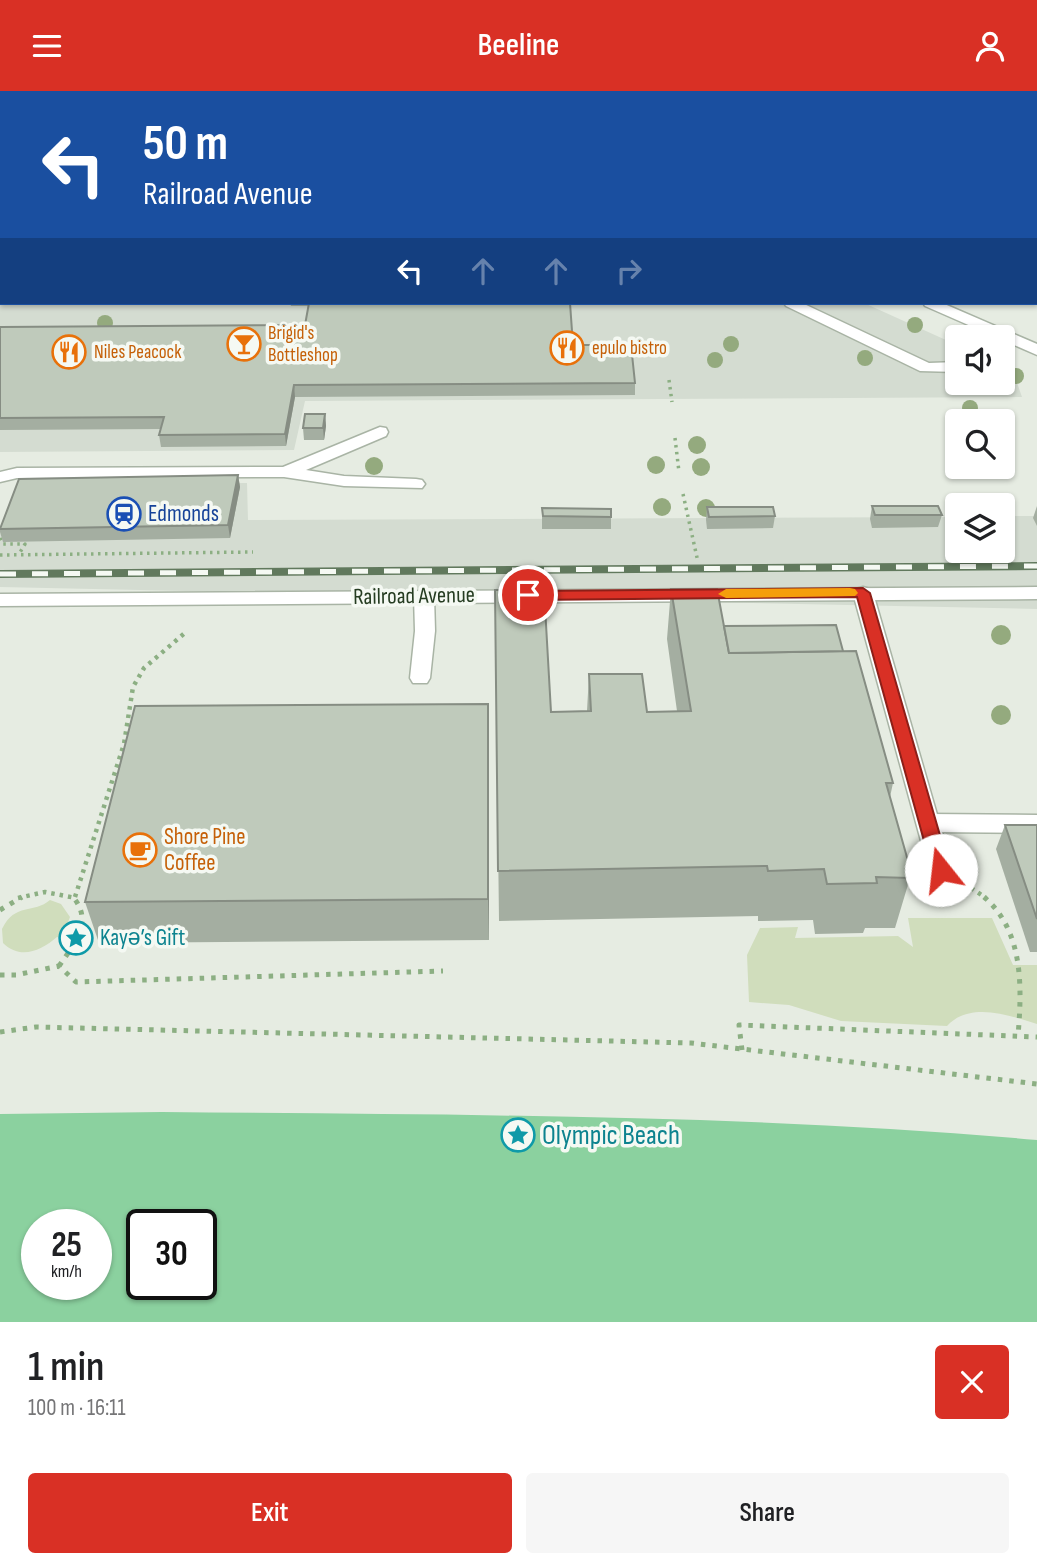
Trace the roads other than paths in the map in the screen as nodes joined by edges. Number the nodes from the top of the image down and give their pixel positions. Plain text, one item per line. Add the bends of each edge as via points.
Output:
1 (795, 305) edge
2 (934, 305) edge
3 (973, 325) edge
4 (1015, 345) edge
5 (1037, 350) edge
6 (945, 367) edge
7 (380, 432) dead end
8 (344, 444) junction
9 (284, 472) junction
10 (0, 477) edge
11 (371, 482) junction
12 (416, 484) dead end
13 (863, 593) junction
14 (1037, 593) edge
15 (424, 596) junction
16 (0, 600) edge
17 (420, 678) dead end
18 (928, 823) junction
19 (1037, 824) edge
20 (941, 870) road end

1 - 6 street via 926,368
2 - 3 street
4 - 5 street
7 - 8 street
8 - 9 street
8 - 11 street via 342,457 350,469
9 - 10 street via 17,473
9 - 11 street
11 - 12 street
13 - 14 street, Railroad Avenue
13 - 15 street, Railroad Avenue
13 - 18 street
15 - 16 street, Railroad Avenue
15 - 17 street
18 - 19 street
18 - 20 street

